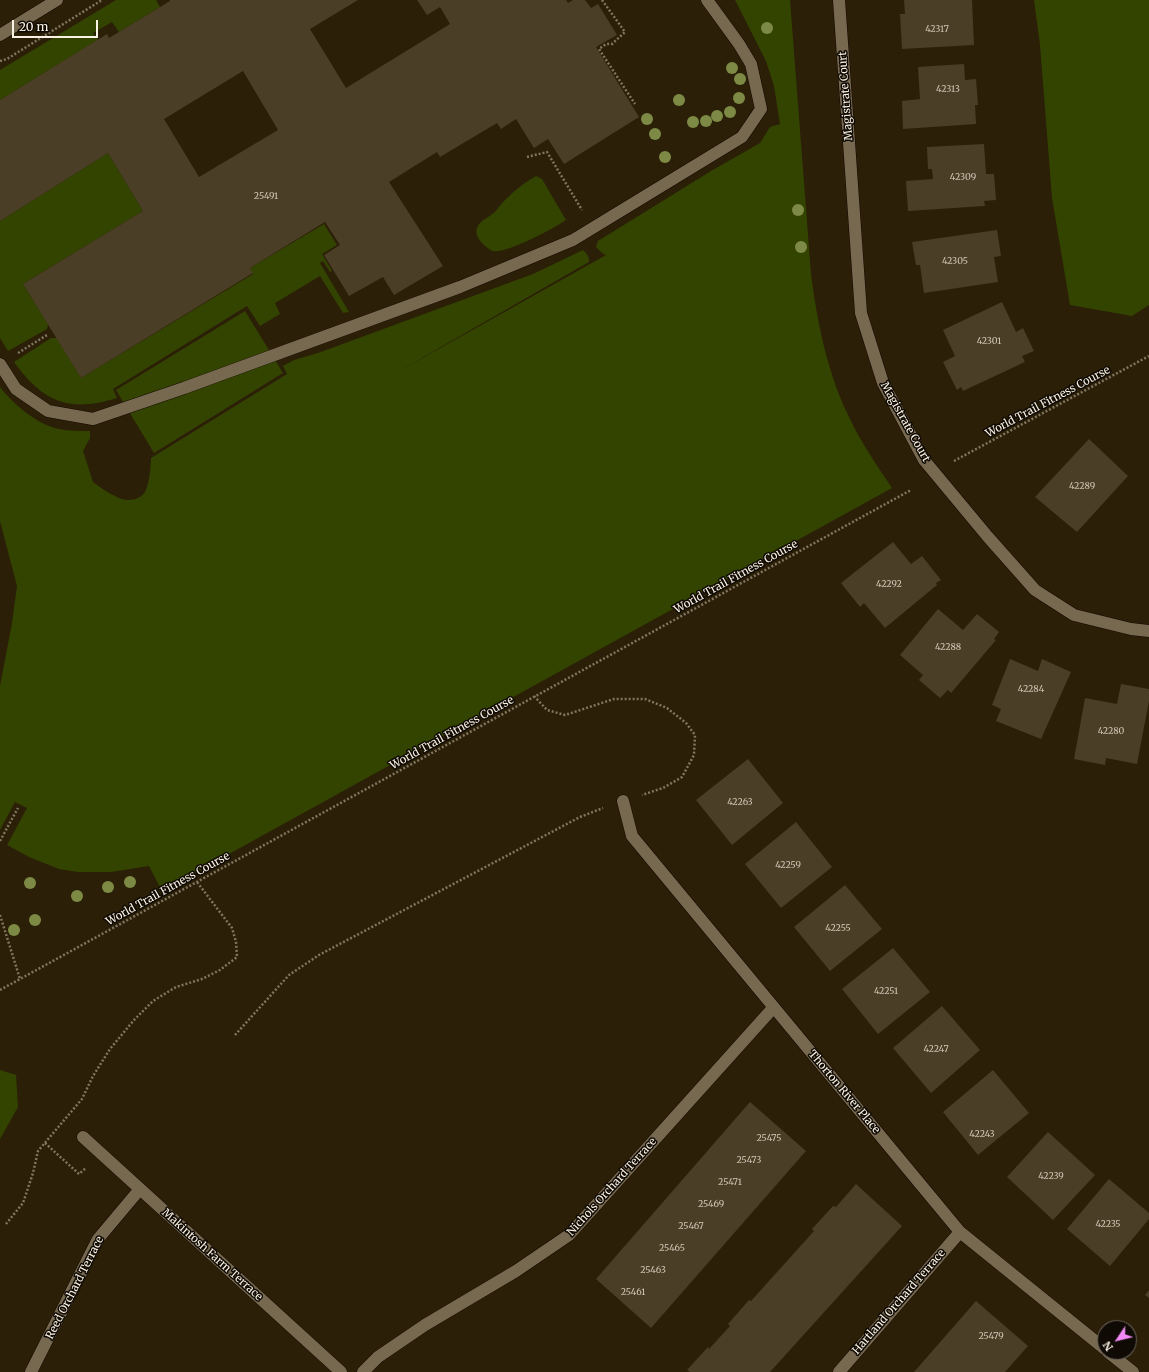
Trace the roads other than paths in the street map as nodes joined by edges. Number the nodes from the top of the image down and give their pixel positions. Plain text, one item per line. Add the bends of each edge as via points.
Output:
1 (57, 0) edge
2 (707, 0) edge
3 (839, 0) edge
4 (0, 35) edge
5 (0, 364) edge
6 (1149, 631) edge
7 (623, 801) road end
8 (773, 1008) junction
9 (83, 1137) dead end
10 (140, 1189) junction
11 (960, 1232) junction
12 (1097, 1343) edge
13 (1118, 1360) edge
14 (32, 1372) edge
15 (341, 1372) edge
16 (364, 1372) edge
17 (839, 1372) edge
18 (1133, 1372) edge

1 - 4 street
2 - 5 street via 751,64 761,109 742,136 573,240 460,286 93,419 48,411 16,389
3 - 6 street, Magistrate Court via 861,313 883,383 924,460 1035,590 1074,615
7 - 8 street, Thorton River Place via 632,836
8 - 11 street, Thorton River Place
8 - 16 street, Nichols Orchard Terrace via 569,1235 516,1271 425,1325 378,1357
9 - 10 street, Makintosh Farm Terrace
10 - 14 street, Reed Orchard Terrace via 98,1240
10 - 15 street, Makintosh Farm Terrace
11 - 12 street, Thorton River Place
11 - 17 street, Hartland Orchard Terrace
13 - 18 street

